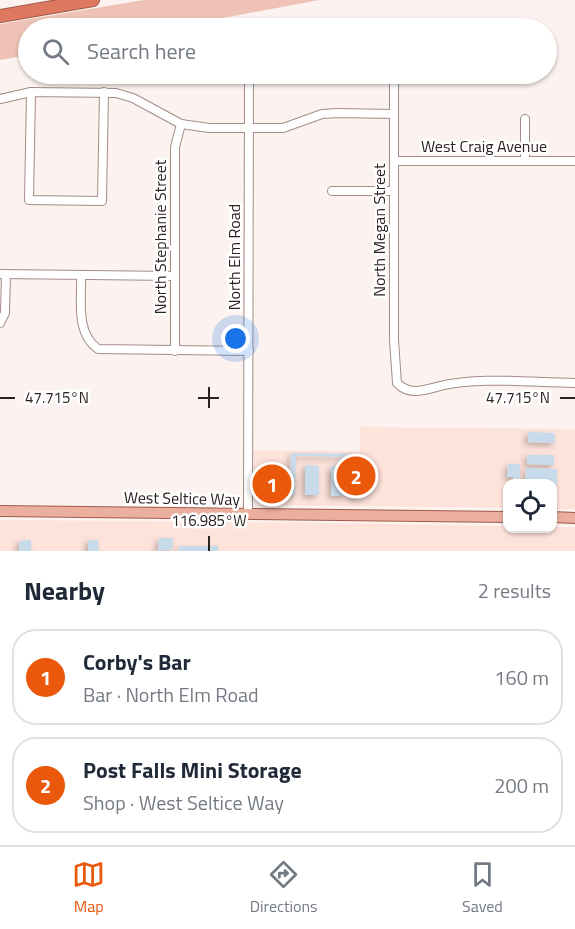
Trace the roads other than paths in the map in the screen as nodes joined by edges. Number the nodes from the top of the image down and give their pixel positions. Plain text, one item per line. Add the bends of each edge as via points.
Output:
1 (93, 0) edge
2 (0, 16) edge
3 (249, 84) edge
4 (393, 84) edge
5 (31, 92) junction
6 (104, 92) junction
7 (0, 99) edge
8 (393, 114) junction
9 (525, 119) dead end
10 (181, 124) junction
11 (250, 128) junction
12 (394, 160) junction
13 (525, 161) junction
14 (575, 161) edge
15 (332, 191) dead end
16 (394, 191) junction
17 (3, 274) edge
18 (81, 275) junction
19 (175, 276) junction
20 (0, 323) edge
21 (175, 351) junction
22 (249, 351) junction
23 (575, 383) edge
24 (0, 511) edge
25 (248, 513) junction
26 (503, 517) edge
27 (557, 517) edge
28 (575, 518) edge

1 - 2 highway
3 - 11 street, North Elm Road
4 - 8 street, North Megan Street
5 - 6 street
5 - 6 street via 29,200 102,201
5 - 7 street
6 - 10 street via 133,98
8 - 11 street via 322,114 290,126
8 - 12 street, North Megan Street
9 - 13 street
10 - 11 street
10 - 19 street, North Stephanie Street via 175,147
11 - 22 street, North Elm Road
12 - 13 street, West Craig Avenue
12 - 16 street, North Megan Street
13 - 14 street, West Craig Avenue
15 - 16 street
16 - 23 street, North Megan Street via 394,367 398,385 413,391 463,382
17 - 18 street
17 - 20 street via 5,313
18 - 19 street
18 - 21 street via 82,327 92,345 104,350
19 - 21 street, North Stephanie Street
21 - 22 street
22 - 25 street, North Elm Road
24 - 25 main road, West Seltice Way
25 - 26 main road, West Seltice Way
27 - 28 main road

